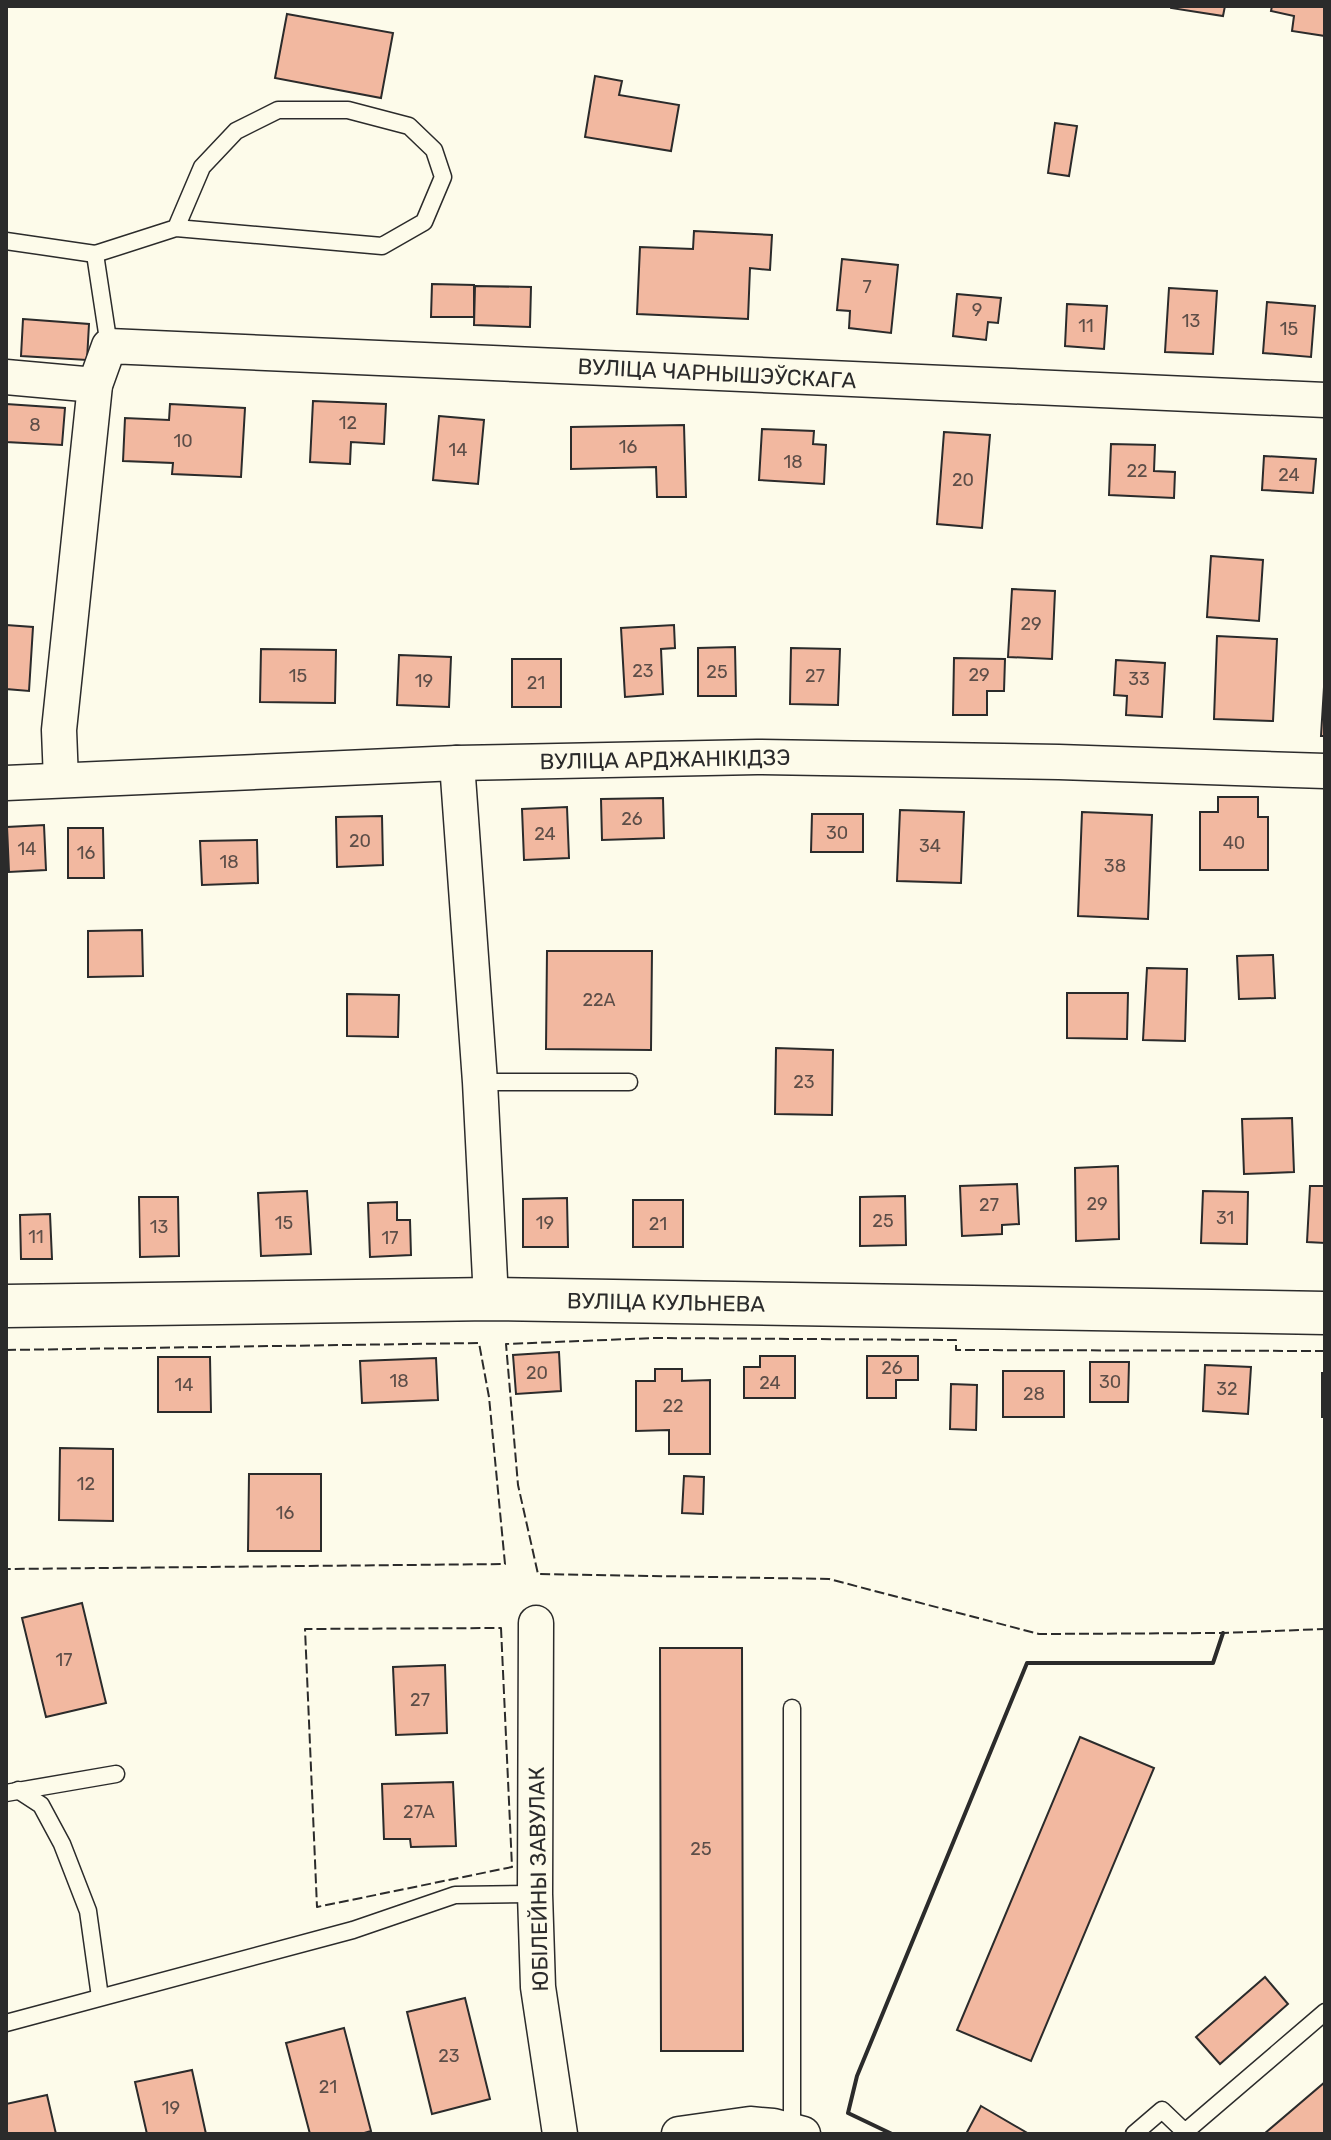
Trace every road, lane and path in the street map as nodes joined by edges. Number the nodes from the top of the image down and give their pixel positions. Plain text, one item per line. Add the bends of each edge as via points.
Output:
1 (176, 228) junction
2 (6, 241) edge
3 (95, 254) junction
4 (109, 346) junction
5 (6, 377) edge
6 (95, 385) junction
7 (1325, 400) edge
8 (457, 763) junction
9 (1325, 771) edge
10 (61, 780) junction
11 (6, 783) edge
12 (480, 1082) junction
13 (629, 1082) dead end
14 (491, 1299) junction
15 (6, 1306) edge
16 (1325, 1313) edge
17 (536, 1623) dead end
18 (792, 1708) dead end
19 (116, 1774) dead end
20 (12, 1791) edge
21 (535, 1894) junction
22 (100, 1997) junction
23 (1325, 2012) edge
24 (6, 2023) edge
25 (798, 2133) edge
26 (560, 2134) edge
27 (679, 2134) edge
28 (1134, 2134) edge

1 - 1 lane via 382,246 424,222 443,177 434,150 409,126 348,110 278,110 236,131 202,167
1 - 3 lane
2 - 3 lane
3 - 4 lane
4 - 6 street
4 - 7 street, ВУЛІЦА ЧАРНЫШЭЎСКАГА
5 - 6 street
6 - 10 street via 59,730
8 - 9 street, ВУЛІЦА АРДЖАНІКІДЗЭ via 757,757
8 - 10 street, ВУЛІЦА АРДЖАНІКІДЗЭ
8 - 12 street
10 - 11 street, ВУЛІЦА АРДЖАНІКІДЗЭ
12 - 13 lane
12 - 14 street
14 - 15 street, ВУЛІЦА КУЛЬНЕВА
14 - 16 street, ВУЛІЦА КУЛЬНЕВА
17 - 21 street, ЮБІЛЕЙНЫ ЗАВУЛАК
18 - 25 lane
19 - 20 lane
20 - 22 lane via 41,1805 62,1844 88,1911
21 - 22 lane via 455,1895 353,1930
21 - 26 street, ЮБІЛЕЙНЫ ЗАВУЛАК via 538,1987
22 - 24 lane
23 - 28 lane via 1185,2132 1162,2110
25 - 27 street via 750,2124

